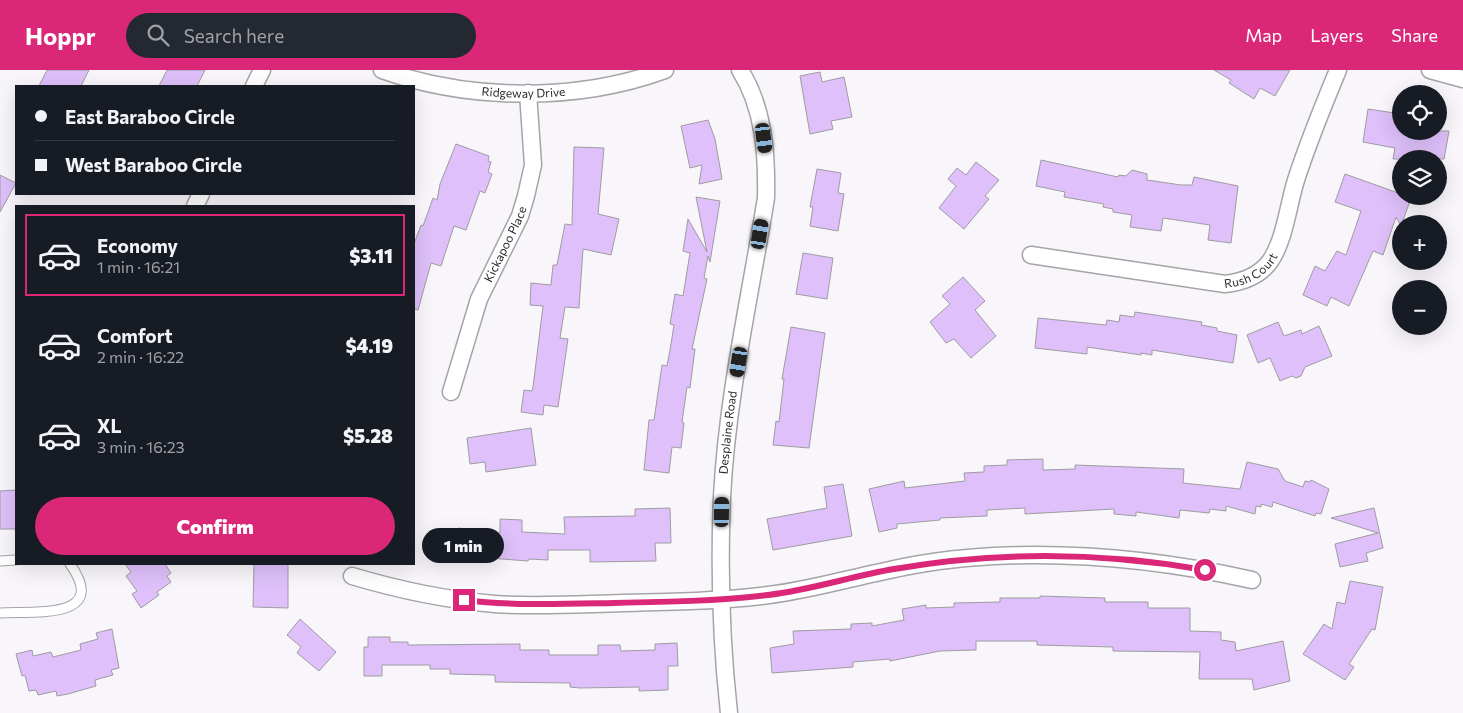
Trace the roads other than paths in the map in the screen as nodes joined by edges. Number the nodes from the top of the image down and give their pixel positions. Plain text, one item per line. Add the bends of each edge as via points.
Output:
1 (262, 70) edge
2 (382, 70) edge
3 (665, 70) edge
4 (740, 70) edge
5 (1338, 70) edge
6 (1430, 70) edge
7 (644, 73) edge
8 (1463, 79) edge
9 (254, 85) edge
10 (528, 93) junction
11 (1031, 255) dead end
12 (451, 392) dead end
13 (15, 560) edge
14 (0, 561) edge
15 (71, 565) edge
16 (352, 576) dead end
17 (1252, 580) dead end
18 (721, 599) junction
19 (0, 613) edge
20 (729, 713) edge

1 - 9 street
2 - 10 street, Ridgeway Drive via 441,86
3 - 7 street, Ridgeway Drive
4 - 18 street, Desplaine Road via 756,104 764,138 766,198 730,416 722,496
5 - 11 street, Rush Court via 1313,130 1276,249 1270,261 1251,278 1225,284
6 - 8 street
7 - 10 street, Ridgeway Drive via 576,90
10 - 12 street, Kickapoo Place via 533,165 526,196 520,216 479,299
13 - 14 lane
15 - 19 lane via 82,591 79,602 61,610
16 - 18 street via 399,590 496,604
17 - 18 street via 1167,563 1109,557 993,556 892,569 770,595
18 - 20 street, Desplaine Road

